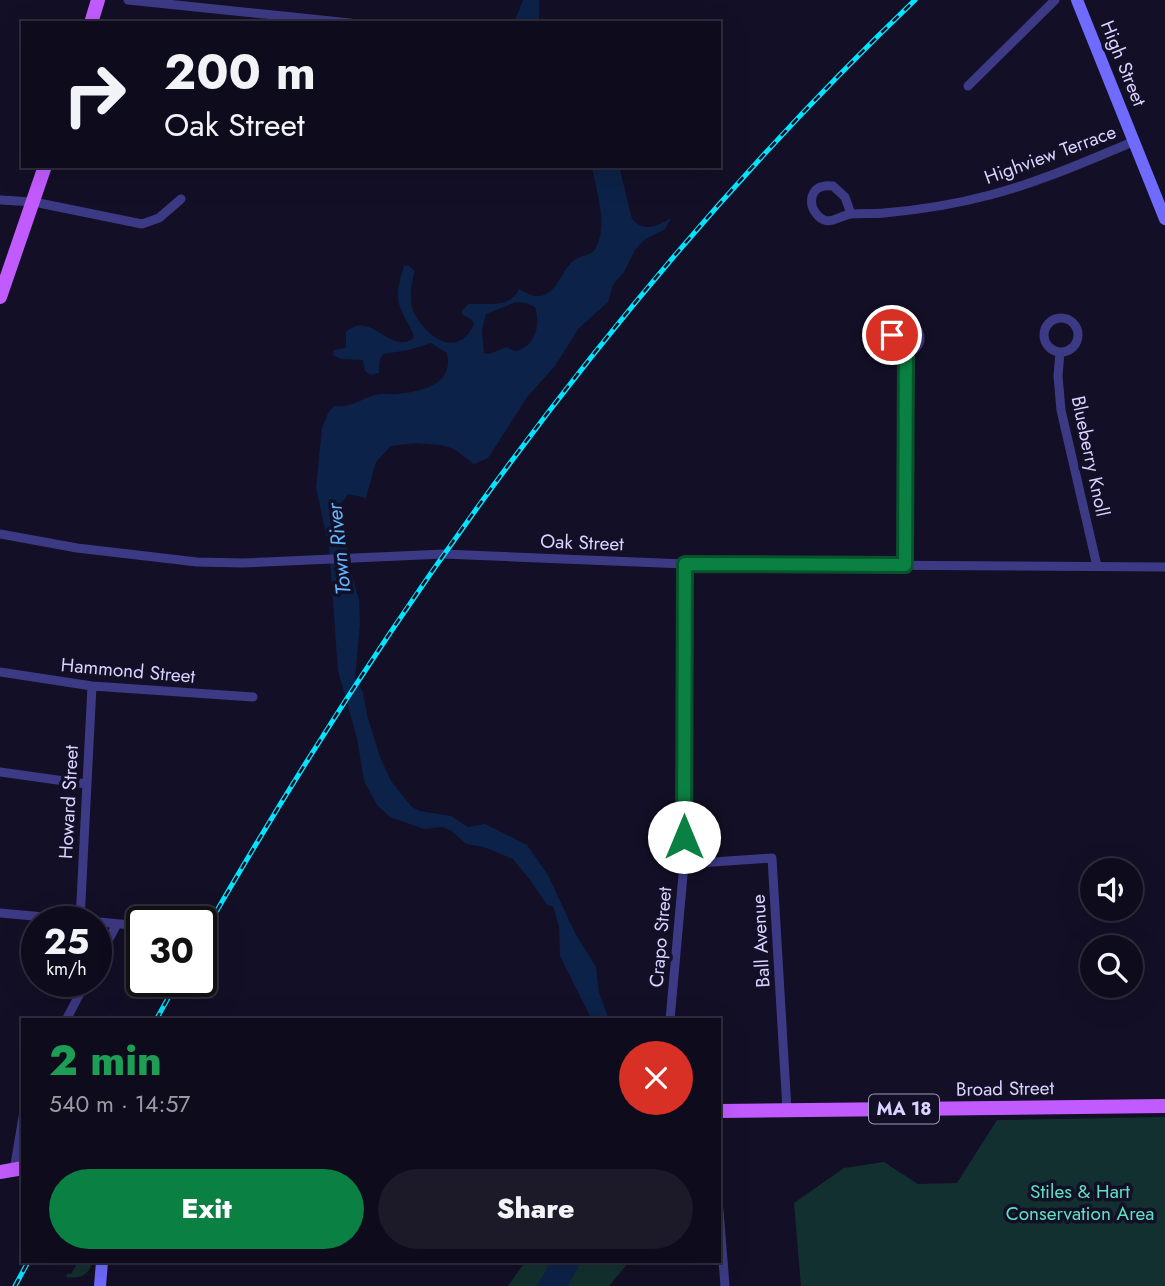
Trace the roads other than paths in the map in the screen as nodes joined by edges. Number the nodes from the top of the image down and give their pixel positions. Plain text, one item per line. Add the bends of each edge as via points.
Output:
1 (98, 0) edge
2 (128, 0) edge
3 (1055, 0) edge
4 (1077, 0) edge
5 (92, 21) edge
6 (331, 21) edge
7 (968, 86) dead end
8 (1135, 141) junction
9 (44, 168) edge
10 (181, 199) dead end
11 (0, 200) edge
12 (34, 202) junction
13 (851, 214) junction
14 (1165, 219) edge
15 (0, 297) edge
16 (906, 352) dead end
17 (1060, 352) dead end
18 (0, 534) edge
19 (685, 564) junction
20 (905, 565) junction
21 (1097, 566) junction
22 (1165, 567) edge
23 (0, 672) edge
24 (92, 686) junction
25 (253, 697) dead end
26 (0, 772) edge
27 (86, 784) junction
28 (684, 864) junction
29 (81, 906) edge
30 (0, 914) edge
31 (21, 916) edge
32 (112, 923) edge
33 (117, 924) junction
34 (126, 925) edge
35 (112, 933) edge
36 (78, 997) edge
37 (67, 1018) edge
38 (670, 1018) edge
39 (1165, 1106) edge
40 (787, 1110) junction
41 (721, 1111) edge
42 (21, 1127) edge
43 (12, 1170) edge
44 (721, 1235) edge
45 (102, 1263) edge
46 (100, 1286) edge
47 (725, 1286) edge

1 - 5 main road
2 - 6 street
3 - 7 street
4 - 8 street, High Street
8 - 13 street, Highview Terrace via 990,195 900,211
8 - 14 street, High Street
9 - 12 main road
10 - 12 street via 159,218 142,224
11 - 12 street
12 - 15 main road
13 - 13 street, Highview Terrace via 845,197 834,186 823,186 814,193 812,205 821,218 837,221
16 - 20 street
17 - 21 street, Blueberry Knoll via 1061,410
18 - 19 street, Oak Street via 197,562 444,554
19 - 20 street, Oak Street
19 - 28 street, Crapo Street
20 - 21 street, Oak Street
21 - 22 street, Oak Street
23 - 24 street, Hammond Street
24 - 25 street, Hammond Street
24 - 27 street, Howard Street
26 - 27 street
27 - 29 street, Howard Street
28 - 38 street, Crapo Street
28 - 40 street, Ball Avenue via 772,858
30 - 31 street
32 - 33 street
33 - 34 street
33 - 35 street
36 - 37 street
39 - 40 main road, Broad Street / MA 18
40 - 41 main road, Broad Street / MA 18
42 - 43 street
44 - 47 street
45 - 46 street

